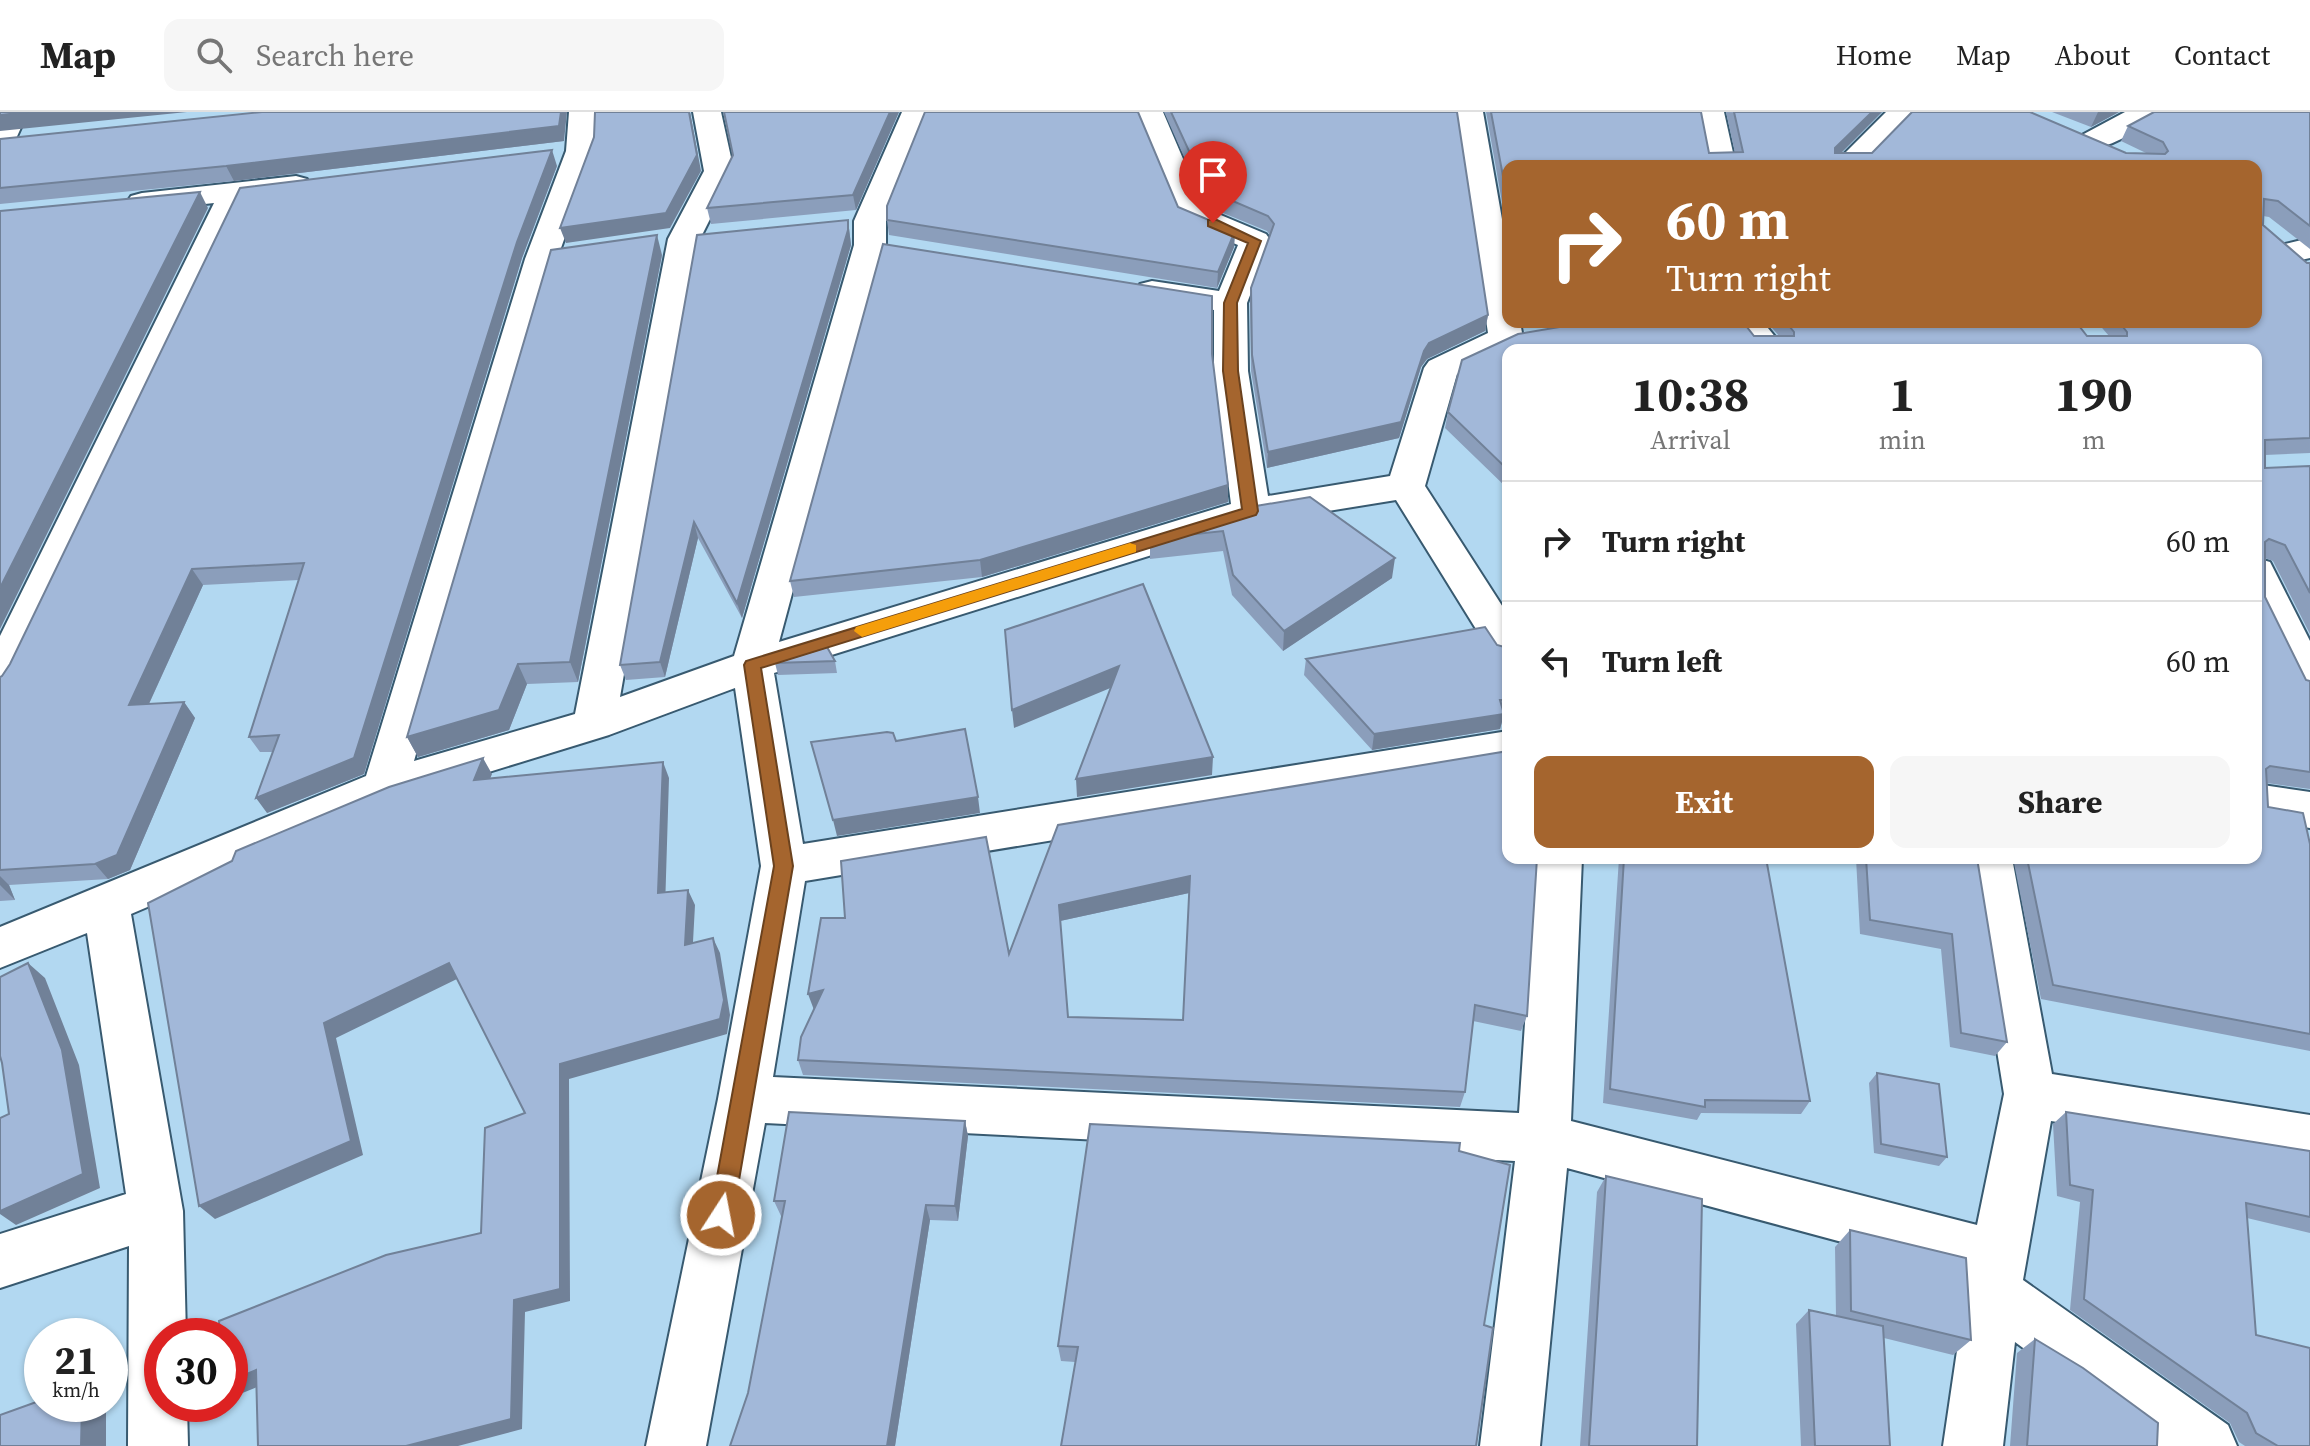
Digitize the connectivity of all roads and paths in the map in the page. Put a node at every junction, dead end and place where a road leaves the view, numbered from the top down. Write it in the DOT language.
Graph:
graph roads {
  1 [pos="14,112"];
  2 [pos="583,112"];
  3 [pos="707,112"];
  4 [pos="916,112"];
  5 [pos="1149,112"];
  6 [pos="1469,112"];
  7 [pos="1710,112"];
  8 [pos="1902,112"];
  9 [pos="2147,112"];
  10 [pos="2063,130"];
  11 [pos="31,140"];
  12 [pos="0,144"];
  13 [pos="1720,160"];
  14 [pos="1853,160"];
  15 [pos="329,181"];
  16 [pos="234,193"];
  17 [pos="109,205"];
  18 [pos="1502,257"];
  19 [pos="1121,286"];
  20 [pos="1231,303"];
  21 [pos="1518,328"];
  22 [pos="1750,328"];
  23 [pos="1764,344"];
  24 [pos="1406,486"];
  25 [pos="1251,511"];
  26 [pos="2262,584"];
  27 [pos="1502,638"];
  28 [pos="752,665"];
  29 [pos="0,678"];
  30 [pos="2310,683"];
  31 [pos="594,724"];
  32 [pos="1502,749"];
  33 [pos="385,787"];
  34 [pos="2262,803"];
  35 [pos="2310,810"];
  36 [pos="1559,864"];
  37 [pos="1990,864"];
  38 [pos="784,866"];
  39 [pos="106,905"];
  40 [pos="0,948"];
  41 [pos="2030,1094"];
  42 [pos="744,1099"];
  43 [pos="1544,1138"];
  44 [pos="2310,1139"];
  45 [pos="156,1211"];
  46 [pos="0,1261"];
  47 [pos="1996,1275"];
  48 [pos="158,1446"];
  49 [pos="676,1446"];
  50 [pos="1510,1446"];
  51 [pos="1973,1446"];
  52 [pos="2207,1446"];
  1 -- 12 [label="street"];
  2 -- 33 [label="street"];
  3 -- 31 [label="street"];
  4 -- 28 [label="street"];
  5 -- 20 [label="street"];
  6 -- 18 [label="street"];
  7 -- 13 [label="street"];
  8 -- 14 [label="street"];
  9 -- 10 [label="street"];
  11 -- 12 [label="street"];
  15 -- 16 [label="street"];
  16 -- 17 [label="street"];
  16 -- 29 [label="street"];
  19 -- 20 [label="street"];
  20 -- 25 [label="street"];
  21 -- 24 [label="street"];
  22 -- 23 [label="street"];
  24 -- 25 [label="street"];
  24 -- 27 [label="street"];
  25 -- 28 [label="street"];
  26 -- 30 [label="street"];
  28 -- 31 [label="street"];
  28 -- 38 [label="street"];
  31 -- 33 [label="street"];
  32 -- 38 [label="street"];
  33 -- 39 [label="street"];
  34 -- 35 [label="street"];
  36 -- 43 [label="street"];
  37 -- 41 [label="street"];
  38 -- 42 [label="street"];
  39 -- 40 [label="street"];
  39 -- 45 [label="street"];
  41 -- 44 [label="street"];
  41 -- 47 [label="street"];
  42 -- 43 [label="street"];
  42 -- 49 [label="street"];
  43 -- 47 [label="street"];
  43 -- 50 [label="street"];
  45 -- 46 [label="street"];
  45 -- 48 [label="street"];
  47 -- 51 [label="street"];
  47 -- 52 [label="street"];
}
